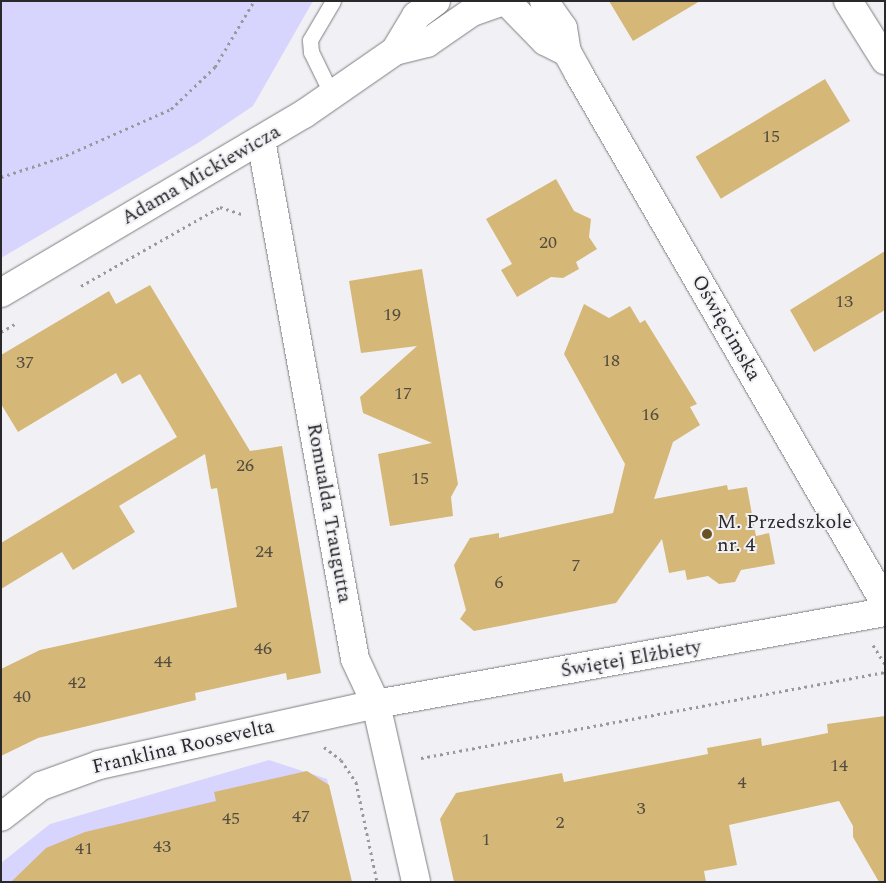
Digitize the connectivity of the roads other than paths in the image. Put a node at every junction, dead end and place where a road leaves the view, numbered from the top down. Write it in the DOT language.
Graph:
graph roads {
  1 [pos="333,1"];
  2 [pos="436,1"];
  3 [pos="544,1"];
  4 [pos="848,1"];
  5 [pos="505,2"];
  6 [pos="396,51"];
  7 [pos="567,52"];
  8 [pos="885,60"];
  9 [pos="332,94"];
  10 [pos="261,140"];
  11 [pos="1,293"];
  12 [pos="885,603"];
  13 [pos="885,612"];
  14 [pos="376,704"];
  15 [pos="1,817"];
  16 [pos="416,882"];
  1 -- 9 [label="lane"];
  2 -- 6 [label="street, Adama Mickiewicza"];
  3 -- 7 [label="street, Oświęcimska"];
  4 -- 8 [label="street"];
  5 -- 6 [label="street, Adama Mickiewicza"];
  5 -- 7 [label="street"];
  6 -- 9 [label="street, Adama Mickiewicza"];
  7 -- 12 [label="street, Oświęcimska"];
  9 -- 10 [label="street, Adama Mickiewicza"];
  10 -- 11 [label="street, Adama Mickiewicza"];
  10 -- 14 [label="street, Romualda Traugutta"];
  13 -- 14 [label="street, Świętej Elżbiety"];
  14 -- 15 [label="street, Franklina Roosevelta"];
  14 -- 16 [label="street, Romualda Traugutta"];
}
